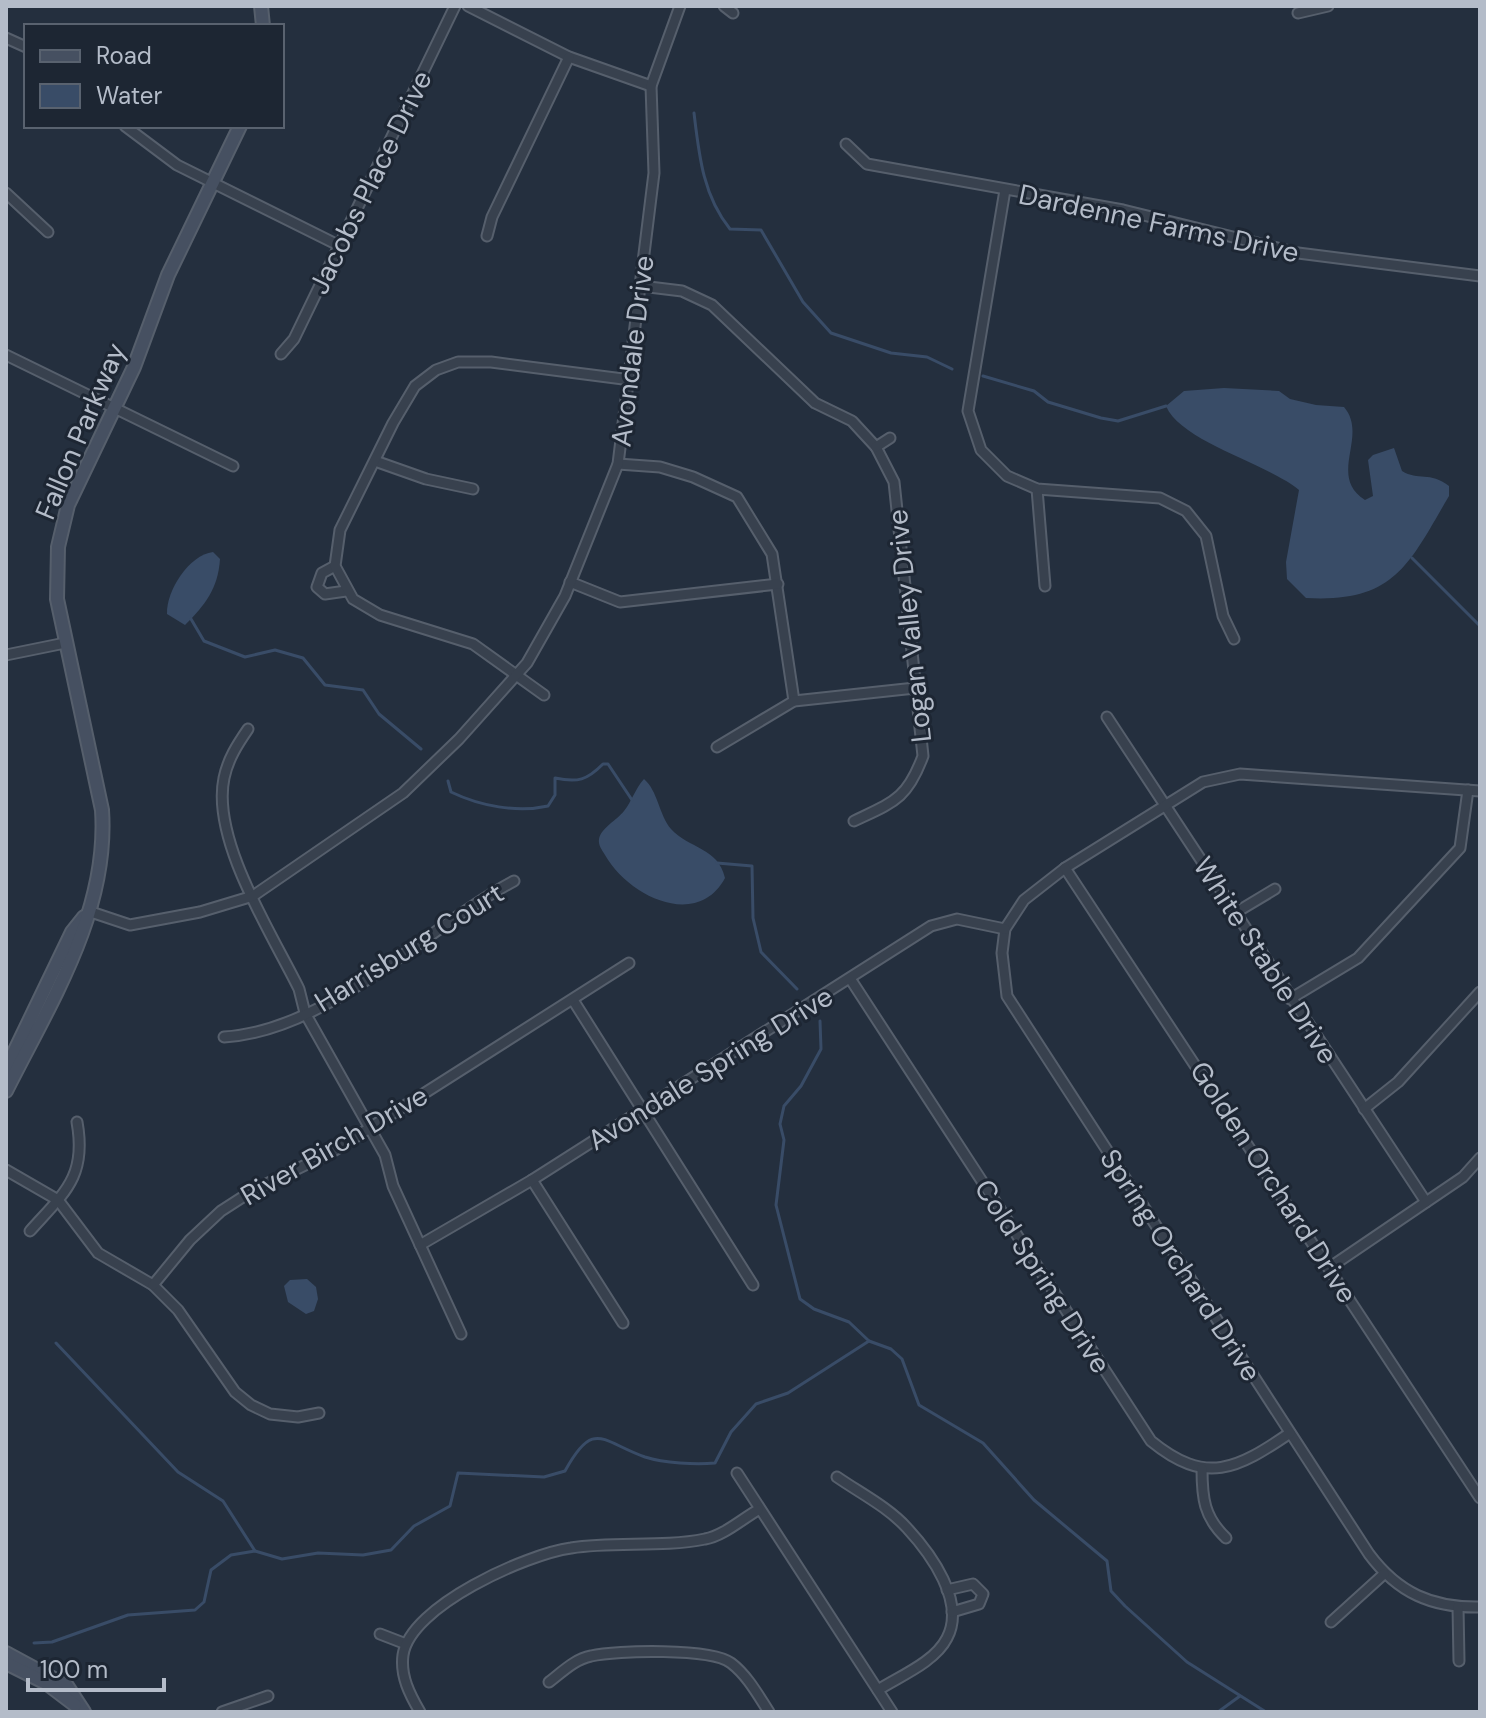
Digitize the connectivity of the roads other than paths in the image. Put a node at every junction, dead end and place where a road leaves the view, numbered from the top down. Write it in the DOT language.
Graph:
graph roads {
  1 [pos="455,6"];
  2 [pos="468,6"];
  3 [pos="680,6"];
  4 [pos="724,6"];
  5 [pos="1328,6"];
  6 [pos="733,13"];
  7 [pos="1298,13"];
  8 [pos="569,57"];
  9 [pos="651,86"];
  10 [pos="128,128"];
  11 [pos="239,128"];
  12 [pos="846,144"];
  13 [pos="212,184"];
  14 [pos="1005,190"];
  15 [pos="6,193"];
  16 [pos="48,232"];
  17 [pos="487,236"];
  18 [pos="340,246"];
  19 [pos="1480,276"];
  20 [pos="641,286"];
  21 [pos="281,354"];
  22 [pos="6,355"];
  23 [pos="631,380"];
  24 [pos="115,408"];
  25 [pos="890,438"];
  26 [pos="876,447"];
  27 [pos="375,461"];
  28 [pos="618,464"];
  29 [pos="233,466"];
  30 [pos="473,489"];
  31 [pos="1037,489"];
  32 [pos="335,566"];
  33 [pos="570,582"];
  34 [pos="778,584"];
  35 [pos="1045,586"];
  36 [pos="346,591"];
  37 [pos="1234,639"];
  38 [pos="65,643"];
  39 [pos="6,655"];
  40 [pos="517,678"];
  41 [pos="915,688"];
  42 [pos="544,695"];
  43 [pos="794,701"];
  44 [pos="1107,717"];
  45 [pos="248,729"];
  46 [pos="717,747"];
  47 [pos="1468,790"];
  48 [pos="1480,791"];
  49 [pos="1165,806"];
  50 [pos="854,821"];
  51 [pos="1065,868"];
  52 [pos="514,881"];
  53 [pos="1275,889"];
  54 [pos="253,896"];
  55 [pos="88,911"];
  56 [pos="1235,913"];
  57 [pos="1005,929"];
  58 [pos="629,963"];
  59 [pos="851,980"];
  60 [pos="1480,992"];
  61 [pos="1290,999"];
  62 [pos="573,1000"];
  63 [pos="305,1013"];
  64 [pos="224,1037"];
  65 [pos="6,1069"];
  66 [pos="6,1091"];
  67 [pos="641,1109"];
  68 [pos="1364,1109"];
  69 [pos="77,1122"];
  70 [pos="371,1128"];
  71 [pos="1480,1158"];
  72 [pos="6,1170"];
  73 [pos="532,1180"];
  74 [pos="58,1200"];
  75 [pos="1426,1202"];
  76 [pos="30,1231"];
  77 [pos="420,1245"];
  78 [pos="1329,1268"];
  79 [pos="153,1285"];
  80 [pos="753,1285"];
  81 [pos="623,1323"];
  82 [pos="461,1334"];
  83 [pos="319,1413"];
  84 [pos="1290,1433"];
  85 [pos="1202,1469"];
  86 [pos="737,1473"];
  87 [pos="837,1477"];
  88 [pos="1480,1498"];
  89 [pos="758,1510"];
  90 [pos="1226,1538"];
  91 [pos="1384,1574"];
  92 [pos="947,1590"];
  93 [pos="1458,1607"];
  94 [pos="1480,1607"];
  95 [pos="952,1612"];
  96 [pos="1331,1622"];
  97 [pos="380,1634"];
  98 [pos="406,1644"];
  99 [pos="6,1653"];
  100 [pos="1459,1661"];
  101 [pos="6,1663"];
  102 [pos="549,1682"];
  103 [pos="878,1690"];
  104 [pos="268,1696"];
  105 [pos="83,1712"];
  106 [pos="222,1712"];
  107 [pos="420,1712"];
  108 [pos="769,1712"];
  109 [pos="892,1712"];
  1 -- 18 [label="street, Jacobs Place Drive"];
  2 -- 8 [label="street"];
  3 -- 9 [label="street, Avondale Drive"];
  4 -- 6 [label="street"];
  5 -- 7 [label="street"];
  8 -- 9 [label="street"];
  8 -- 17 [label="street"];
  9 -- 20 [label="street, Avondale Drive"];
  10 -- 13 [label="street"];
  11 -- 13 [label="street, Fallon Parkway"];
  12 -- 14 [label="street, Dardenne Farms Drive"];
  13 -- 18 [label="street"];
  13 -- 24 [label="street, Fallon Parkway"];
  14 -- 19 [label="street, Dardenne Farms Drive"];
  14 -- 31 [label="street"];
  15 -- 16 [label="street"];
  18 -- 21 [label="street, Jacobs Place Drive"];
  20 -- 23 [label="street, Avondale Drive"];
  20 -- 26 [label="street, Logan Valley Drive"];
  22 -- 24 [label="street"];
  23 -- 27 [label="street"];
  23 -- 28 [label="street, Avondale Drive"];
  24 -- 29 [label="street"];
  24 -- 38 [label="street, Fallon Parkway"];
  25 -- 26 [label="street"];
  26 -- 41 [label="street, Logan Valley Drive"];
  27 -- 30 [label="street"];
  27 -- 32 [label="street"];
  28 -- 33 [label="street, Avondale Drive"];
  28 -- 34 [label="street"];
  31 -- 35 [label="street"];
  31 -- 37 [label="street"];
  32 -- 36 [label="street"];
  32 -- 36 [label="street"];
  33 -- 34 [label="street"];
  33 -- 40 [label="street, Avondale Drive"];
  34 -- 43 [label="street"];
  36 -- 40 [label="street"];
  38 -- 39 [label="street"];
  38 -- 55 [label="street, Fallon Parkway"];
  40 -- 42 [label="street"];
  40 -- 54 [label="street, Avondale Drive"];
  41 -- 43 [label="street"];
  41 -- 50 [label="street, Logan Valley Drive"];
  43 -- 46 [label="street"];
  44 -- 49 [label="street, White Stable Drive"];
  45 -- 54 [label="street"];
  47 -- 48 [label="street"];
  47 -- 49 [label="street"];
  47 -- 61 [label="street"];
  49 -- 51 [label="street"];
  49 -- 56 [label="street, White Stable Drive"];
  51 -- 57 [label="street"];
  51 -- 78 [label="street, Golden Orchard Drive"];
  52 -- 63 [label="street, Harrisburg Court"];
  53 -- 56 [label="street"];
  54 -- 55 [label="street, Avondale Drive"];
  54 -- 63 [label="street"];
  55 -- 65 [label="street, Fallon Parkway"];
  55 -- 66 [label="street, Fallon Parkway"];
  56 -- 61 [label="street, White Stable Drive"];
  57 -- 59 [label="street, Avondale Spring Drive"];
  57 -- 84 [label="street, Spring Orchard Drive"];
  58 -- 62 [label="street, River Birch Drive"];
  59 -- 67 [label="street, Avondale Spring Drive"];
  59 -- 85 [label="street, Cold Spring Drive"];
  60 -- 68 [label="street"];
  61 -- 68 [label="street, White Stable Drive"];
  62 -- 67 [label="street"];
  62 -- 70 [label="street, River Birch Drive"];
  63 -- 64 [label="street, Harrisburg Court"];
  63 -- 70 [label="street"];
  67 -- 73 [label="street, Avondale Spring Drive"];
  67 -- 80 [label="street"];
  68 -- 75 [label="street, White Stable Drive"];
  69 -- 74 [label="street"];
  70 -- 77 [label="street"];
  70 -- 79 [label="street, River Birch Drive"];
  71 -- 75 [label="street"];
  72 -- 74 [label="street"];
  73 -- 77 [label="street, Avondale Spring Drive"];
  73 -- 81 [label="street"];
  74 -- 76 [label="street"];
  74 -- 79 [label="street"];
  75 -- 78 [label="street"];
  77 -- 82 [label="street"];
  78 -- 88 [label="street, Golden Orchard Drive"];
  79 -- 83 [label="street"];
  84 -- 85 [label="street"];
  84 -- 91 [label="street, Spring Orchard Drive"];
  85 -- 90 [label="street"];
  86 -- 89 [label="street"];
  87 -- 92 [label="street"];
  89 -- 98 [label="street"];
  89 -- 103 [label="street"];
  91 -- 93 [label="street, Spring Orchard Drive"];
  91 -- 96 [label="street"];
  92 -- 95 [label="street"];
  92 -- 95 [label="street"];
  93 -- 94 [label="street, Spring Orchard Drive"];
  93 -- 100 [label="street"];
  95 -- 103 [label="street"];
  97 -- 98 [label="street"];
  98 -- 107 [label="street"];
  99 -- 105 [label="street"];
  101 -- 105 [label="street"];
  102 -- 108 [label="street"];
  103 -- 109 [label="street"];
  104 -- 106 [label="street"];
}
